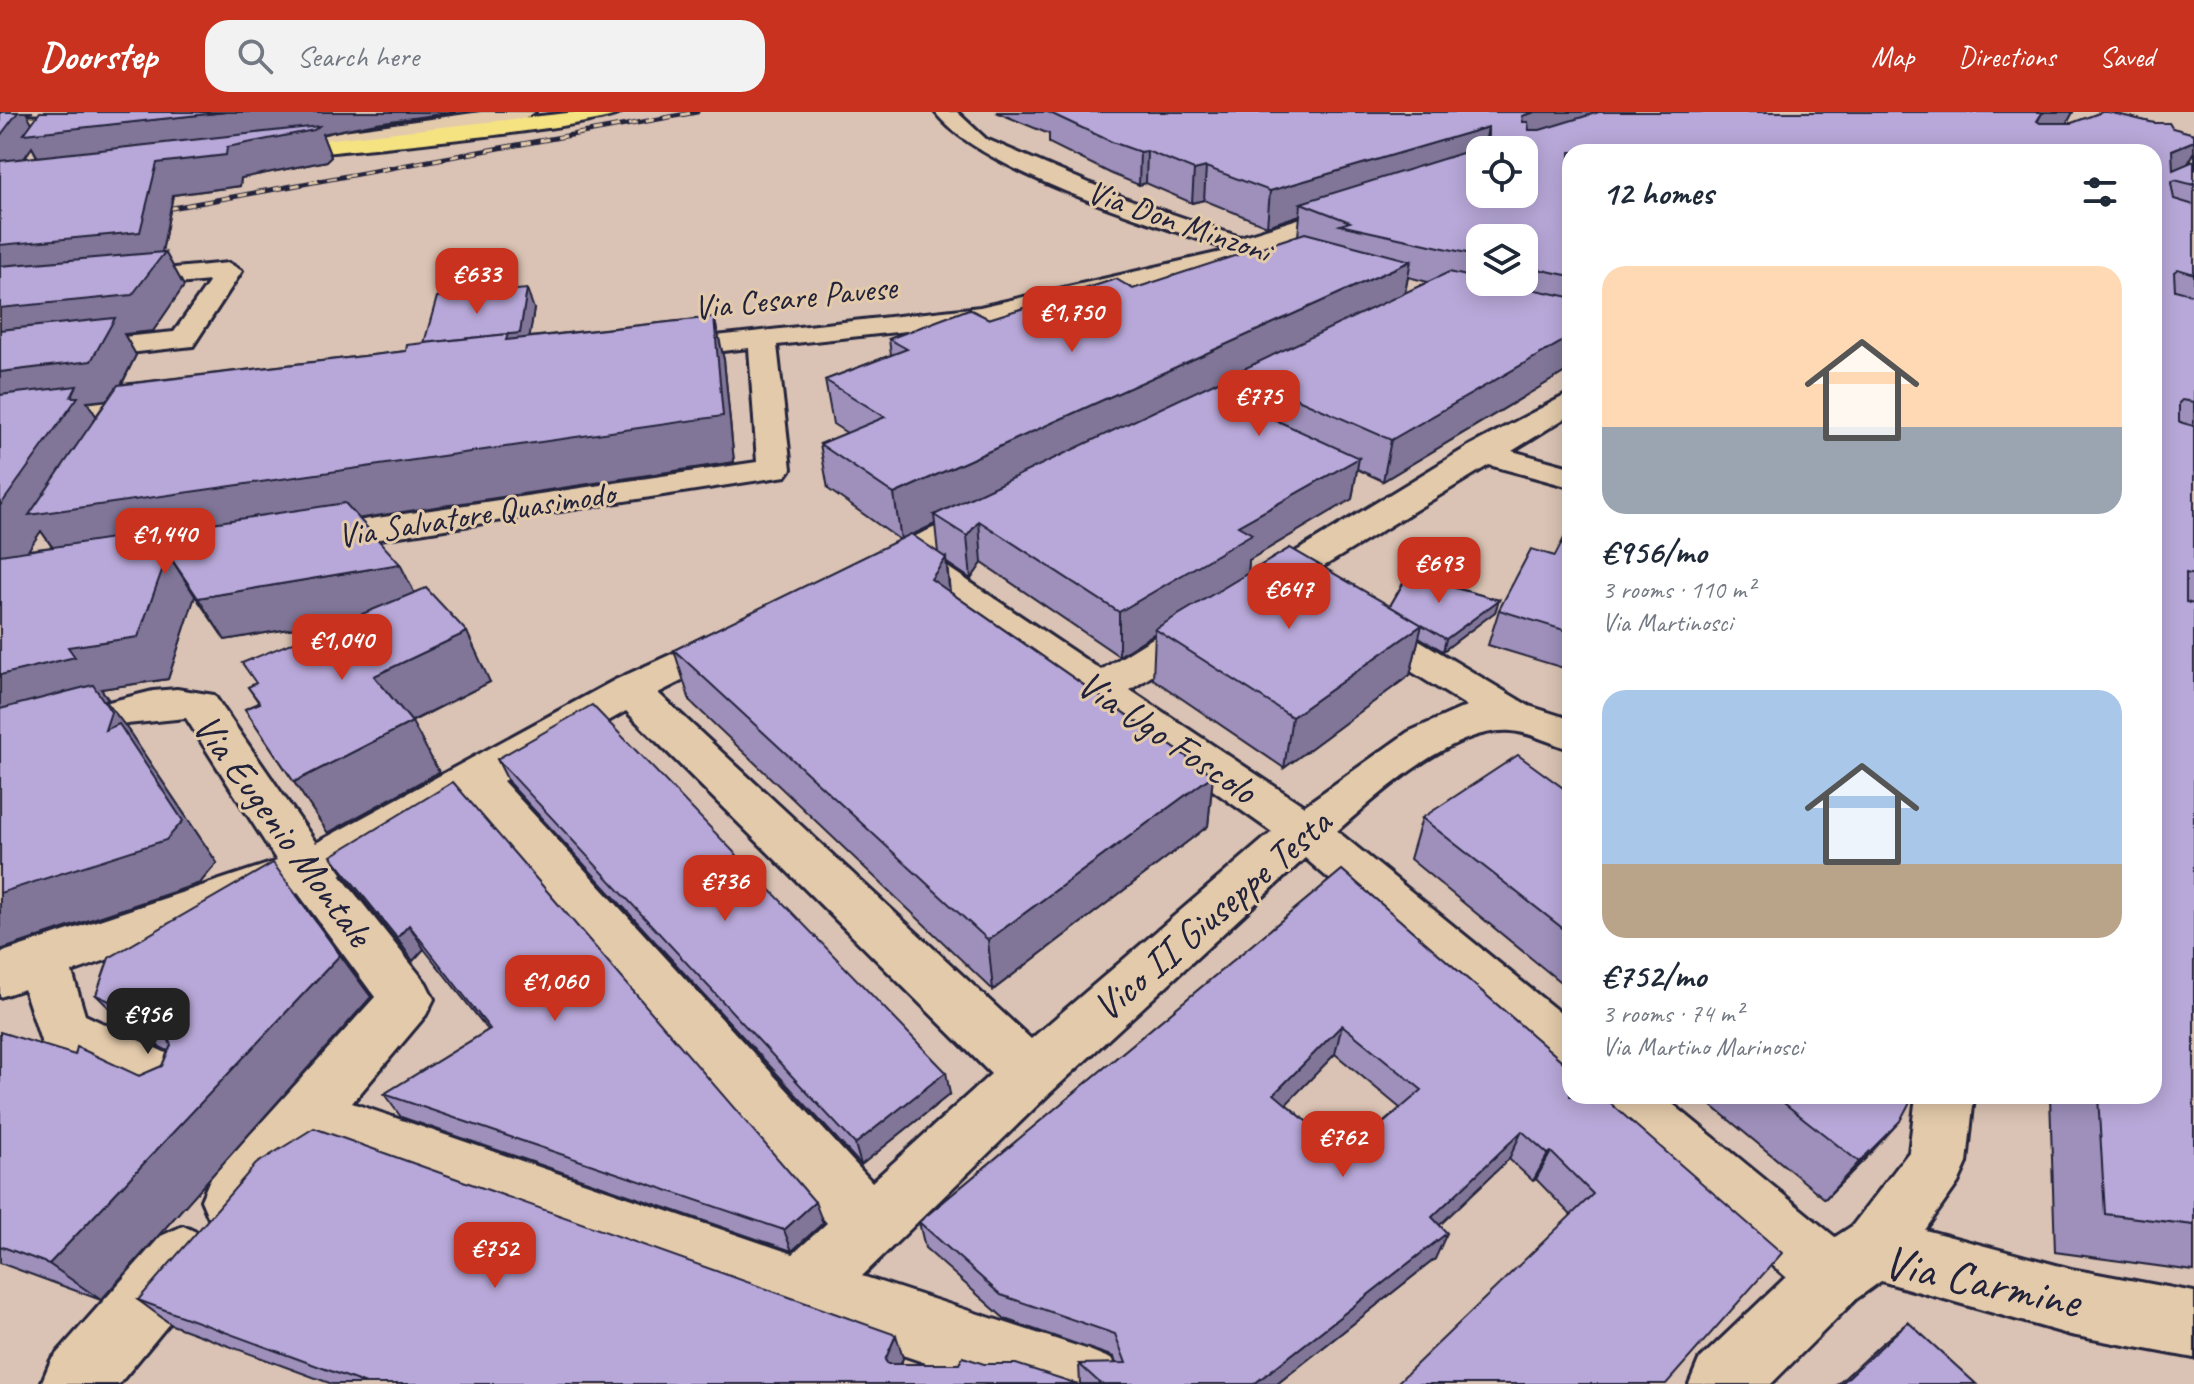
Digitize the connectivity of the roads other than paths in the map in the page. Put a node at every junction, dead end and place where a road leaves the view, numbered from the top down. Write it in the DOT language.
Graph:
graph roads {
  1 [pos="152,112"];
  2 [pos="525,112"];
  3 [pos="611,112"];
  4 [pos="945,112"];
  5 [pos="398,121"];
  6 [pos="0,122"];
  7 [pos="62,123"];
  8 [pos="2056,144"];
  9 [pos="2131,144"];
  10 [pos="46,147"];
  11 [pos="289,150"];
  12 [pos="2162,152"];
  13 [pos="242,155"];
  14 [pos="2194,161"];
  15 [pos="1375,202"];
  16 [pos="1249,248"];
  17 [pos="1288,259"];
  18 [pos="0,292"];
  19 [pos="762,338"];
  20 [pos="637,352"];
  21 [pos="0,358"];
  22 [pos="168,364"];
  23 [pos="186,401"];
  24 [pos="139,406"];
  25 [pos="1562,407"];
  26 [pos="0,424"];
  27 [pos="118,442"];
  28 [pos="1481,453"];
  29 [pos="1562,475"];
  30 [pos="1018,500"];
  31 [pos="276,545"];
  32 [pos="904,554"];
  33 [pos="836,588"];
  34 [pos="1356,620"];
  35 [pos="767,622"];
  36 [pos="630,690"];
  37 [pos="1098,691"];
  38 [pos="1514,716"];
  39 [pos="1562,731"];
  40 [pos="0,744"];
  41 [pos="474,778"];
  42 [pos="1305,831"];
  43 [pos="308,870"];
  44 [pos="21,967"];
  45 [pos="1562,1047"];
  46 [pos="1030,1075"];
  47 [pos="180,1087"];
  48 [pos="1631,1104"];
  49 [pos="1944,1104"];
  50 [pos="306,1114"];
  51 [pos="869,1225"];
  52 [pos="1853,1262"];
  53 [pos="802,1289"];
  54 [pos="2194,1325"];
  55 [pos="75,1384"];
  56 [pos="1089,1384"];
  57 [pos="1723,1384"];
  1 -- 7 [label="street"];
  2 -- 5 [label="street"];
  3 -- 11 [label="main road"];
  4 -- 16 [label="street, Via Don Minzoni"];
  5 -- 11 [label="street"];
  6 -- 7 [label="street"];
  7 -- 10 [label="street"];
  8 -- 9 [label="street"];
  11 -- 13 [label="main road"];
  12 -- 14 [label="street"];
  15 -- 16 [label="street, Via Cesare Pavese"];
  16 -- 17 [label="street, Via Don Minzoni"];
  16 -- 19 [label="street, Via Cesare Pavese"];
  18 -- 21 [label="street"];
  19 -- 20 [label="street, Via Cesare Pavese"];
  19 -- 31 [label="street, Via Salvatore Quasimodo"];
  22 -- 24 [label="street"];
  23 -- 24 [label="street"];
  24 -- 26 [label="street"];
  24 -- 27 [label="street"];
  25 -- 28 [label="street"];
  28 -- 29 [label="street"];
  28 -- 37 [label="street"];
  30 -- 32 [label="street"];
  32 -- 33 [label="street"];
  32 -- 37 [label="street, Via Ugo Foscolo"];
  34 -- 38 [label="street"];
  35 -- 36 [label="street"];
  36 -- 41 [label="street"];
  36 -- 46 [label="street"];
  37 -- 42 [label="street, Via Ugo Foscolo"];
  38 -- 39 [label="street"];
  38 -- 42 [label="street, Vico II Giuseppe Testa"];
  40 -- 43 [label="street, Via Eugenio Montale"];
  41 -- 43 [label="street"];
  41 -- 51 [label="street"];
  42 -- 45 [label="street, Via Ugo Foscolo"];
  42 -- 46 [label="street, Vico II Giuseppe Testa"];
  43 -- 44 [label="street"];
  43 -- 50 [label="street, Via Eugenio Montale"];
  44 -- 47 [label="street"];
  46 -- 51 [label="street, Vico II Giuseppe Testa"];
  48 -- 52 [label="street"];
  49 -- 52 [label="street"];
  50 -- 53 [label="street"];
  50 -- 55 [label="street"];
  51 -- 53 [label="street, Vico II Giuseppe Testa"];
  52 -- 54 [label="street, Via Carmine"];
  52 -- 57 [label="street, Via Carmine"];
  53 -- 56 [label="street"];
}
